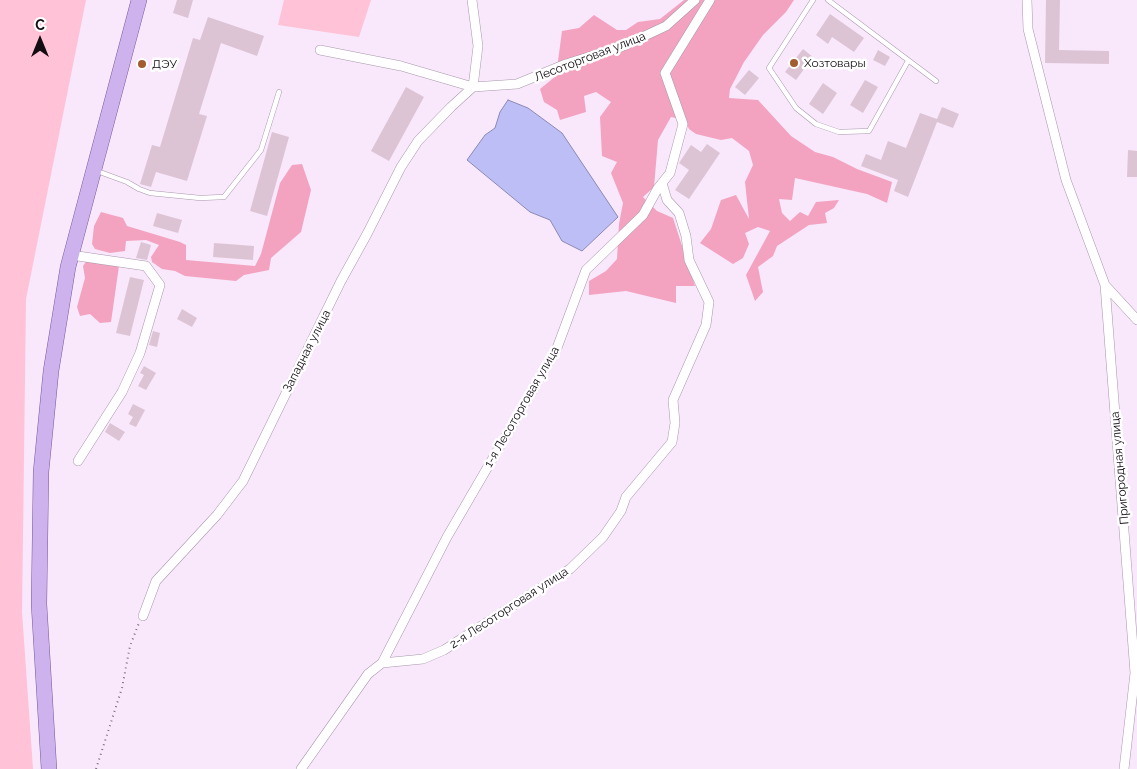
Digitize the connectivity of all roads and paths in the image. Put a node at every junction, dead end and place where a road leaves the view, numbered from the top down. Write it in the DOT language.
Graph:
graph roads {
  1 [pos="472,0"];
  2 [pos="695,0"];
  3 [pos="710,0"];
  4 [pos="813,0"];
  5 [pos="828,0"];
  6 [pos="1027,0"];
  7 [pos="140,4"];
  8 [pos="320,50"];
  9 [pos="908,61"];
  10 [pos="936,81"];
  11 [pos="473,87"];
  12 [pos="278,92"];
  13 [pos="93,170"];
  14 [pos="662,183"];
  15 [pos="71,255"];
  16 [pos="1104,286"];
  17 [pos="1137,320"];
  18 [pos="78,462"];
  19 [pos="143,616"];
  20 [pos="382,663"];
  21 [pos="1135,689"];
  22 [pos="49,769"];
  23 [pos="96,769"];
  24 [pos="301,769"];
  25 [pos="1124,769"];
  1 -- 11 [label="street"];
  2 -- 11 [label="street, Лесоторговая улица"];
  3 -- 14 [label="street, 1-я Лесоторговая улица"];
  4 -- 9 [label="lane"];
  5 -- 9 [label="lane"];
  6 -- 16 [label="street"];
  7 -- 13 [label="main road"];
  8 -- 11 [label="street"];
  9 -- 10 [label="lane"];
  11 -- 19 [label="street, Западная улица"];
  12 -- 13 [label="lane"];
  13 -- 15 [label="main road"];
  14 -- 20 [label="street, 1-я Лесоторговая улица"];
  14 -- 20 [label="street, 2-я Лесоторговая улица"];
  15 -- 18 [label="street"];
  15 -- 22 [label="main road"];
  16 -- 17 [label="street"];
  16 -- 21 [label="street, Пригородная улица"];
  19 -- 23 [label="path"];
  20 -- 24 [label="street"];
  21 -- 25 [label="street, Пригородная улица"];
}
